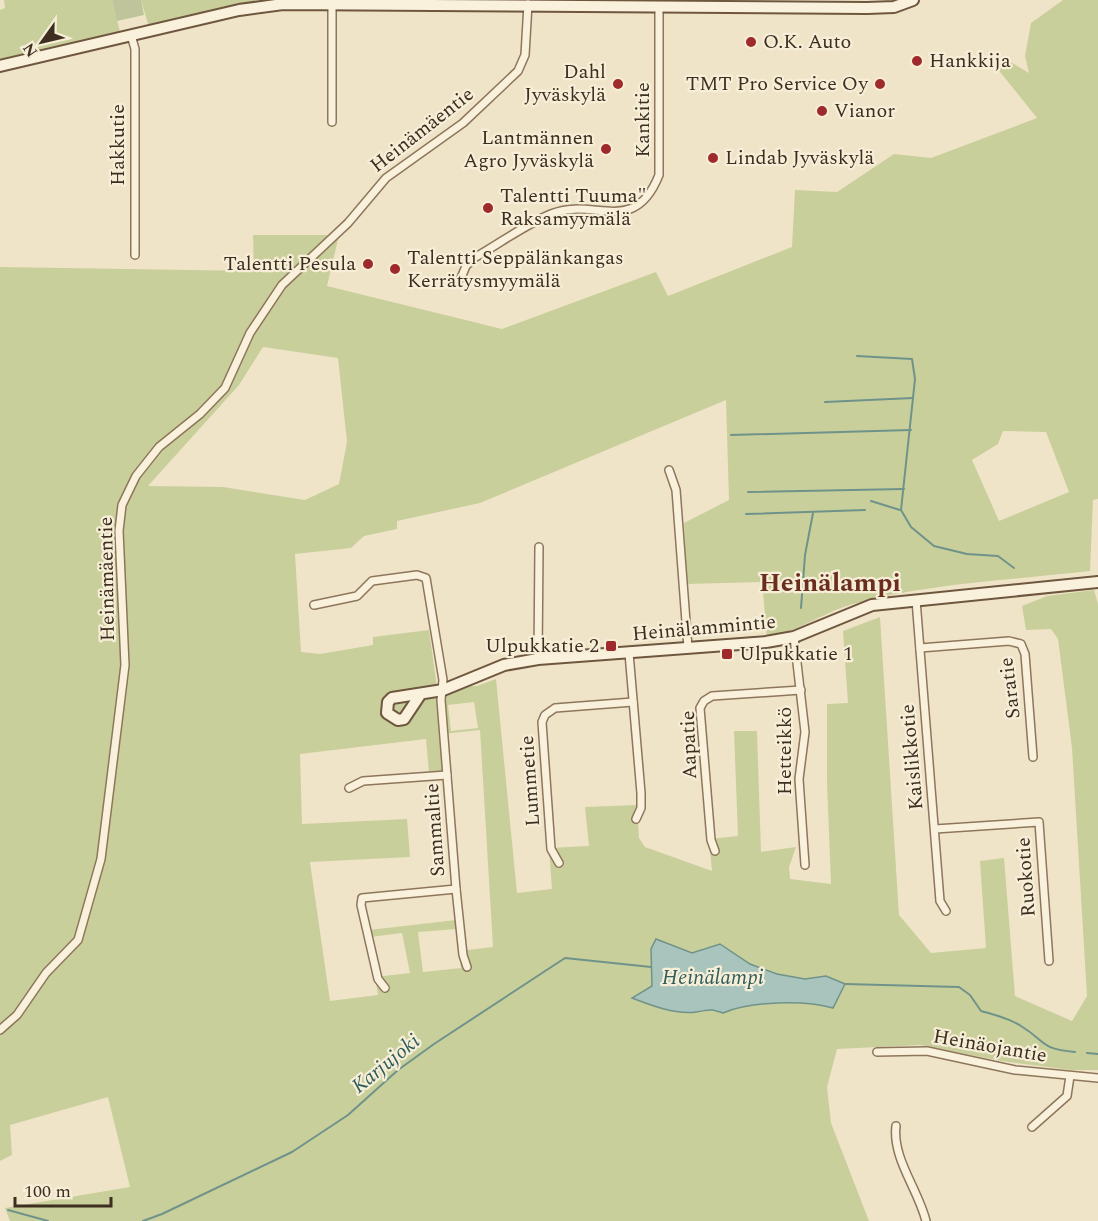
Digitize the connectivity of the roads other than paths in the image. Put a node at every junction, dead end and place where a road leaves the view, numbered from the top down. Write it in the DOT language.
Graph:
graph roads {
  1 [pos="913,0"];
  2 [pos="332,2"];
  3 [pos="528,4"];
  4 [pos="659,6"];
  5 [pos="131,35"];
  6 [pos="0,66"];
  7 [pos="332,122"];
  8 [pos="135,255"];
  9 [pos="461,278"];
  10 [pos="669,470"];
  11 [pos="539,547"];
  12 [pos="1098,582"];
  13 [pos="916,600"];
  14 [pos="314,605"];
  15 [pos="794,637"];
  16 [pos="688,648"];
  17 [pos="920,648"];
  18 [pos="629,653"];
  19 [pos="538,659"];
  20 [pos="443,690"];
  21 [pos="801,690"];
  22 [pos="420,695"];
  23 [pos="633,702"];
  24 [pos="1034,757"];
  25 [pos="447,775"];
  26 [pos="350,788"];
  27 [pos="636,819"];
  28 [pos="935,829"];
  29 [pos="715,851"];
  30 [pos="559,863"];
  31 [pos="805,865"];
  32 [pos="456,889"];
  33 [pos="946,911"];
  34 [pos="1049,961"];
  35 [pos="467,967"];
  36 [pos="385,988"];
  37 [pos="0,1030"];
  38 [pos="876,1052"];
  39 [pos="1070,1076"];
  40 [pos="1098,1078"];
  41 [pos="896,1126"];
  42 [pos="1032,1127"];
  43 [pos="926,1221"];
  1 -- 4 [label="street"];
  2 -- 3 [label="street"];
  2 -- 5 [label="street"];
  2 -- 7 [label="street"];
  3 -- 4 [label="street"];
  3 -- 37 [label="street, Heinämäentie"];
  4 -- 9 [label="street, Kankitie"];
  5 -- 6 [label="street"];
  5 -- 8 [label="street, Hakkutie"];
  10 -- 16 [label="street"];
  11 -- 19 [label="street"];
  12 -- 13 [label="street, Heinälammintie"];
  13 -- 15 [label="street, Heinälammintie"];
  13 -- 17 [label="street, Kaislikkotie"];
  14 -- 20 [label="street, Sammaltie"];
  15 -- 16 [label="street, Heinälammintie"];
  15 -- 21 [label="street, Hetteikkö"];
  16 -- 18 [label="street, Heinälammintie"];
  17 -- 24 [label="street, Saratie"];
  17 -- 28 [label="street, Kaislikkotie"];
  18 -- 19 [label="street, Heinälammintie"];
  18 -- 23 [label="street"];
  19 -- 20 [label="street, Heinälammintie"];
  20 -- 22 [label="street, Heinälammintie"];
  20 -- 25 [label="street, Sammaltie"];
  21 -- 29 [label="street, Aapatie"];
  21 -- 31 [label="street, Hetteikkö"];
  23 -- 27 [label="street"];
  23 -- 30 [label="street, Lummetie"];
  25 -- 26 [label="street"];
  25 -- 32 [label="street, Sammaltie"];
  28 -- 33 [label="street, Kaislikkotie"];
  28 -- 34 [label="street, Ruokotie"];
  32 -- 35 [label="street, Sammaltie"];
  32 -- 36 [label="street"];
  38 -- 39 [label="street, Heinäojantie"];
  39 -- 40 [label="street, Heinäojantie"];
  39 -- 42 [label="street"];
  41 -- 43 [label="street"];
}
